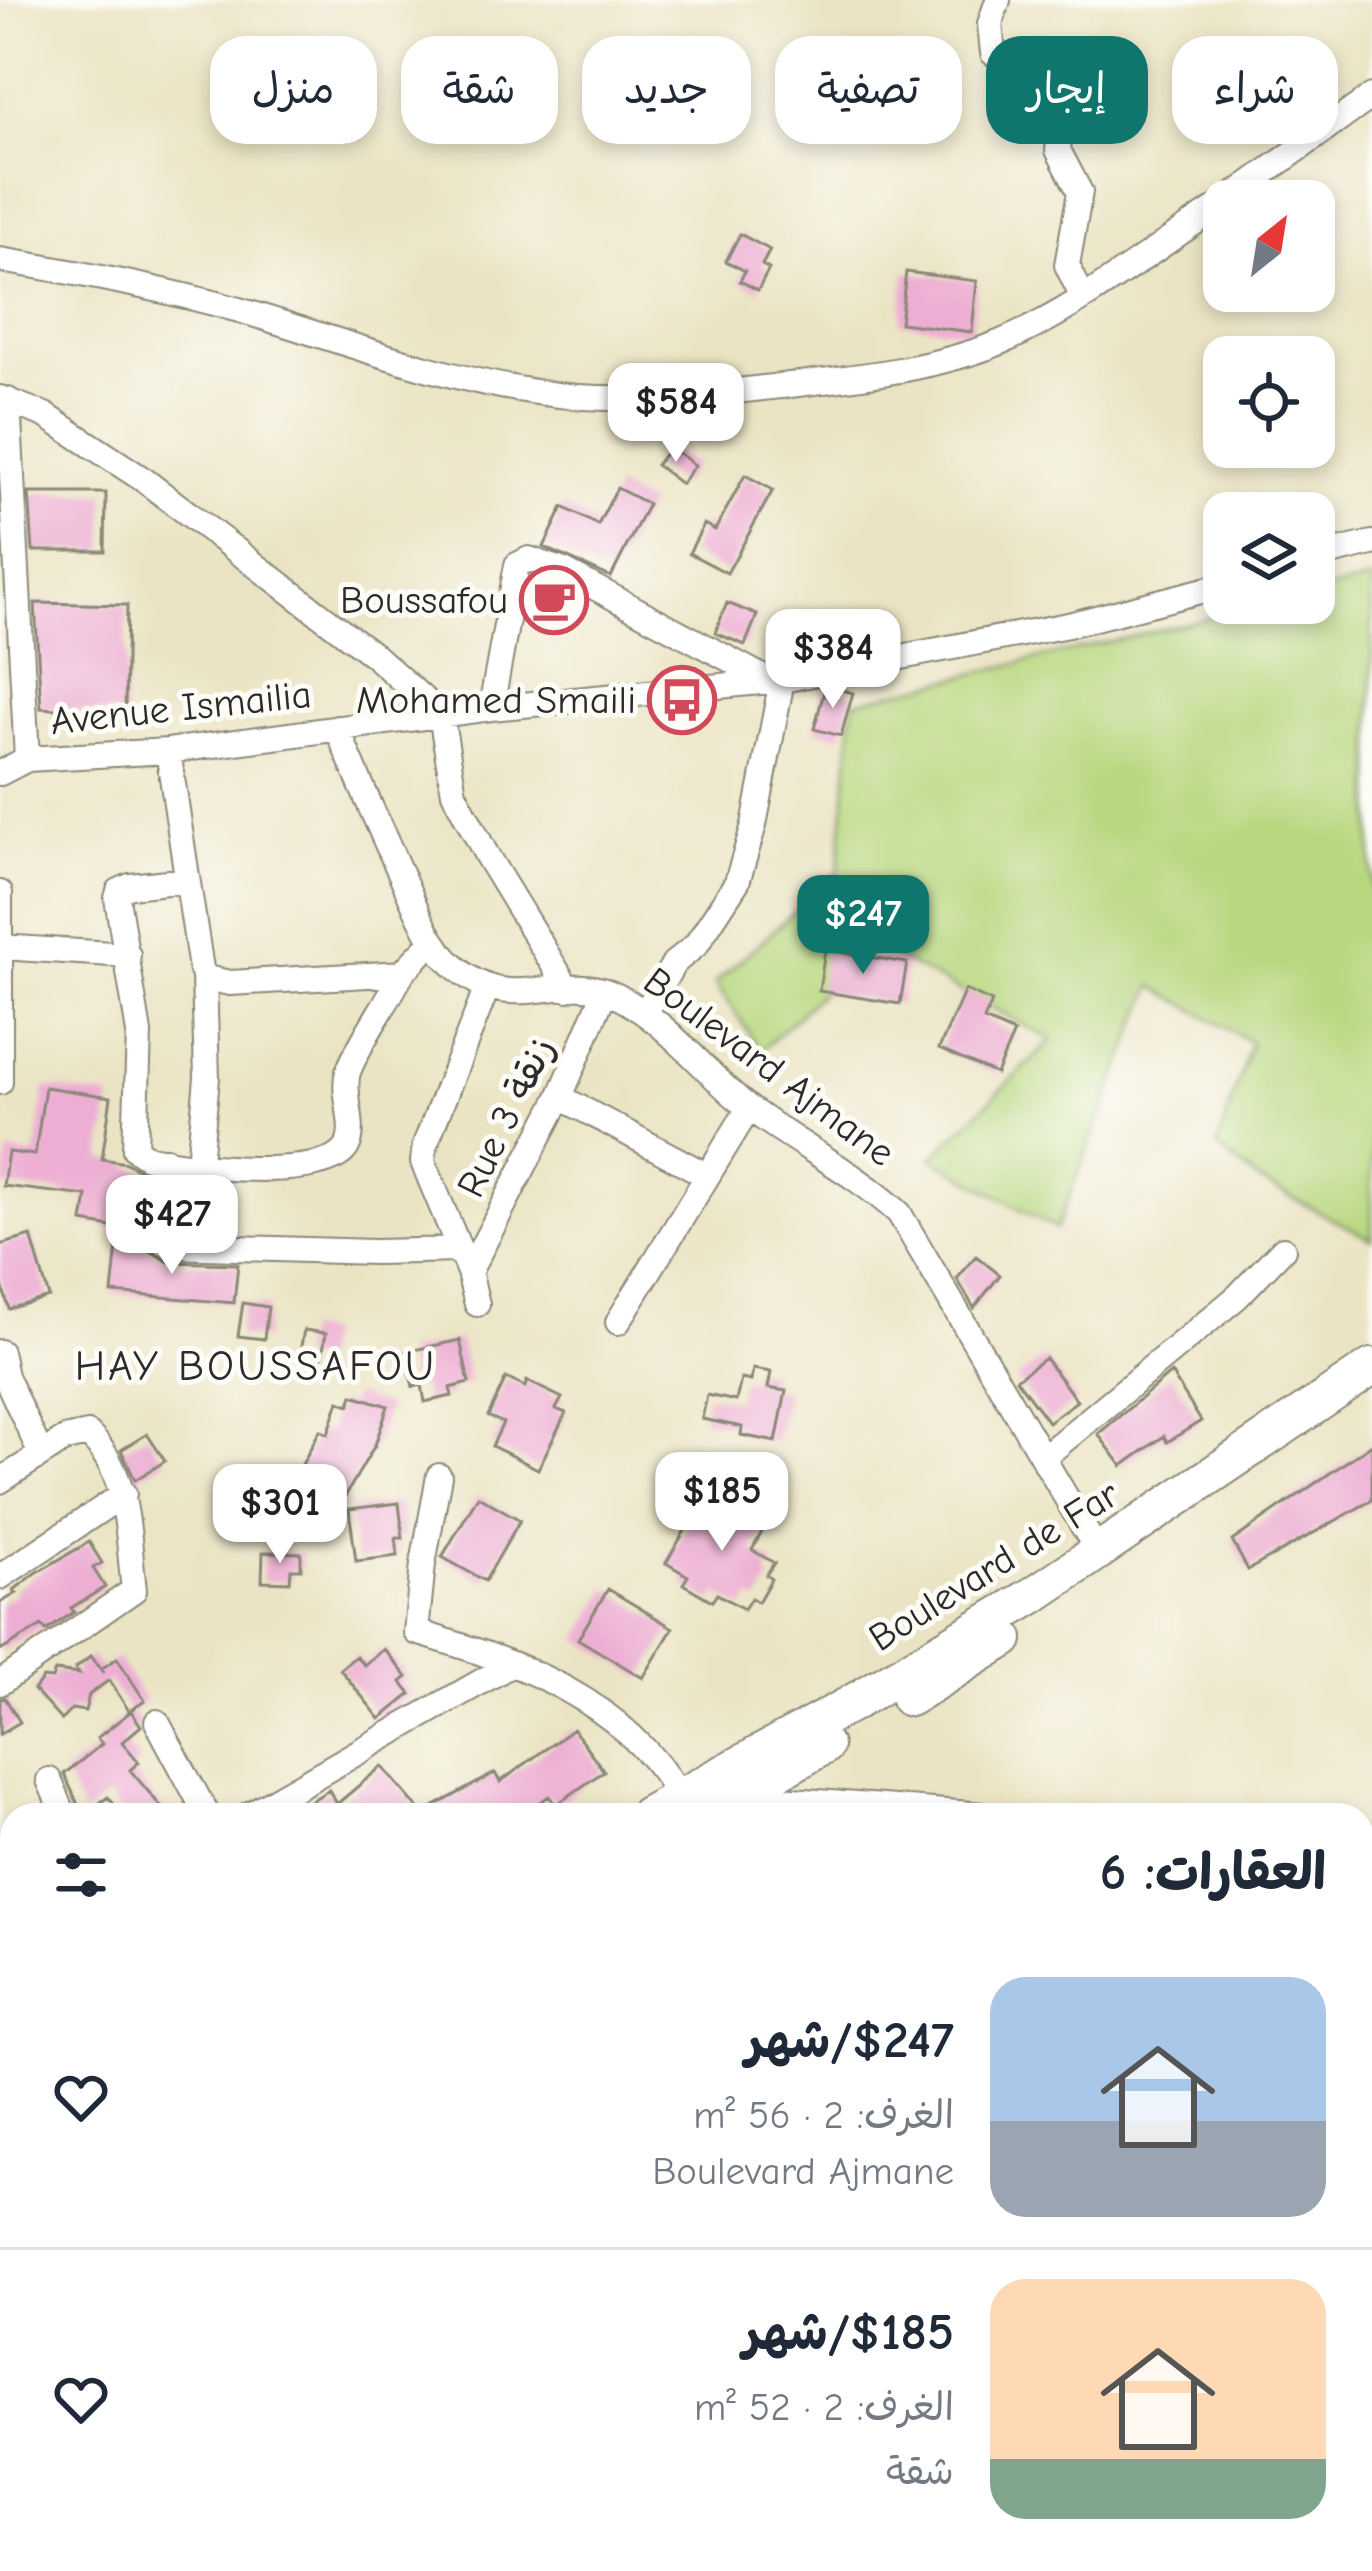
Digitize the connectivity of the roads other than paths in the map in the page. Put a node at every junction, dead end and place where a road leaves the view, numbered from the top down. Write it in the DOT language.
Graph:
graph roads {
  1 [pos="998,0"];
  2 [pos="1372,96"];
  3 [pos="1256,180"];
  4 [pos="1203,216"];
  5 [pos="0,260"];
  6 [pos="1082,296"];
  7 [pos="4,399"];
  8 [pos="1372,542"];
  9 [pos="1335,552"];
  10 [pos="1203,590"];
  11 [pos="777,681"];
  12 [pos="491,708"];
  13 [pos="442,716"];
  14 [pos="337,728"];
  15 [pos="168,751"];
  16 [pos="27,759"];
  17 [pos="0,773"];
  18 [pos="186,880"];
  19 [pos="0,893"];
  20 [pos="432,942"];
  21 [pos="1,947"];
  22 [pos="128,955"];
  23 [pos="402,973"];
  24 [pos="204,976"];
  25 [pos="487,988"];
  26 [pos="568,988"];
  27 [pos="605,991"];
  28 [pos="645,1012"];
  29 [pos="1,1082"];
  30 [pos="560,1097"];
  31 [pos="749,1108"];
  32 [pos="166,1160"];
  33 [pos="199,1163"];
  34 [pos="706,1175"];
  35 [pos="1283,1249"];
  36 [pos="464,1261"];
  37 [pos="477,1304"];
  38 [pos="618,1322"];
  39 [pos="1372,1366"];
  40 [pos="2,1368"];
  41 [pos="1372,1393"];
  42 [pos="41,1454"];
  43 [pos="1045,1456"];
  44 [pos="439,1476"];
  45 [pos="0,1481"];
  46 [pos="124,1494"];
  47 [pos="1097,1550"];
  48 [pos="0,1577"];
  49 [pos="512,1664"];
  50 [pos="0,1683"];
  51 [pos="157,1722"];
  52 [pos="49,1780"];
  53 [pos="738,1796"];
  54 [pos="59,1803"];
  55 [pos="201,1803"];
  56 [pos="269,1803"];
  57 [pos="689,1803"];
  58 [pos="696,1803"];
  59 [pos="705,1803"];
  60 [pos="815,1803"];
  1 -- 6 [label="street"];
  2 -- 3 [label="street"];
  4 -- 6 [label="street"];
  5 -- 6 [label="street"];
  7 -- 13 [label="street"];
  7 -- 16 [label="street"];
  8 -- 9 [label="street"];
  10 -- 11 [label="street, Avenue Ismailia"];
  11 -- 12 [label="street, Avenue Ismailia"];
  11 -- 12 [label="street"];
  11 -- 28 [label="street"];
  12 -- 13 [label="street, Avenue Ismailia"];
  13 -- 14 [label="street, Avenue Ismailia"];
  13 -- 26 [label="street"];
  14 -- 15 [label="street, Avenue Ismailia"];
  14 -- 20 [label="street"];
  15 -- 16 [label="street, Avenue Ismailia"];
  15 -- 18 [label="street"];
  16 -- 17 [label="street, Avenue Ismailia"];
  18 -- 22 [label="street"];
  18 -- 24 [label="street"];
  19 -- 21 [label="street"];
  20 -- 23 [label="street"];
  20 -- 25 [label="street"];
  21 -- 22 [label="street"];
  21 -- 29 [label="street"];
  22 -- 32 [label="street"];
  23 -- 24 [label="street"];
  23 -- 33 [label="street"];
  24 -- 33 [label="street"];
  25 -- 26 [label="street, Boulevard Ajmane"];
  25 -- 36 [label="street"];
  26 -- 27 [label="street, Boulevard Ajmane"];
  27 -- 28 [label="street, Boulevard Ajmane"];
  27 -- 30 [label="street, Rue 3 زنقة"];
  28 -- 31 [label="street, Boulevard Ajmane"];
  30 -- 34 [label="street"];
  30 -- 36 [label="street, Rue 3 زنقة"];
  31 -- 34 [label="street"];
  31 -- 43 [label="street, Boulevard Ajmane"];
  32 -- 33 [label="street"];
  32 -- 36 [label="street"];
  34 -- 38 [label="street"];
  35 -- 43 [label="street"];
  36 -- 37 [label="street"];
  39 -- 47 [label="highway, Boulevard de Far"];
  40 -- 42 [label="street"];
  41 -- 53 [label="highway, Boulevard de Far"];
  42 -- 45 [label="street"];
  42 -- 46 [label="street"];
  43 -- 47 [label="street, Boulevard Ajmane"];
  44 -- 49 [label="street"];
  46 -- 48 [label="street"];
  46 -- 50 [label="street"];
  47 -- 58 [label="highway, Boulevard de Far"];
  49 -- 56 [label="street"];
  49 -- 57 [label="street"];
  51 -- 55 [label="street"];
  52 -- 54 [label="street"];
  53 -- 59 [label="highway, Boulevard de Far"];
  53 -- 60 [label="street"];
}
